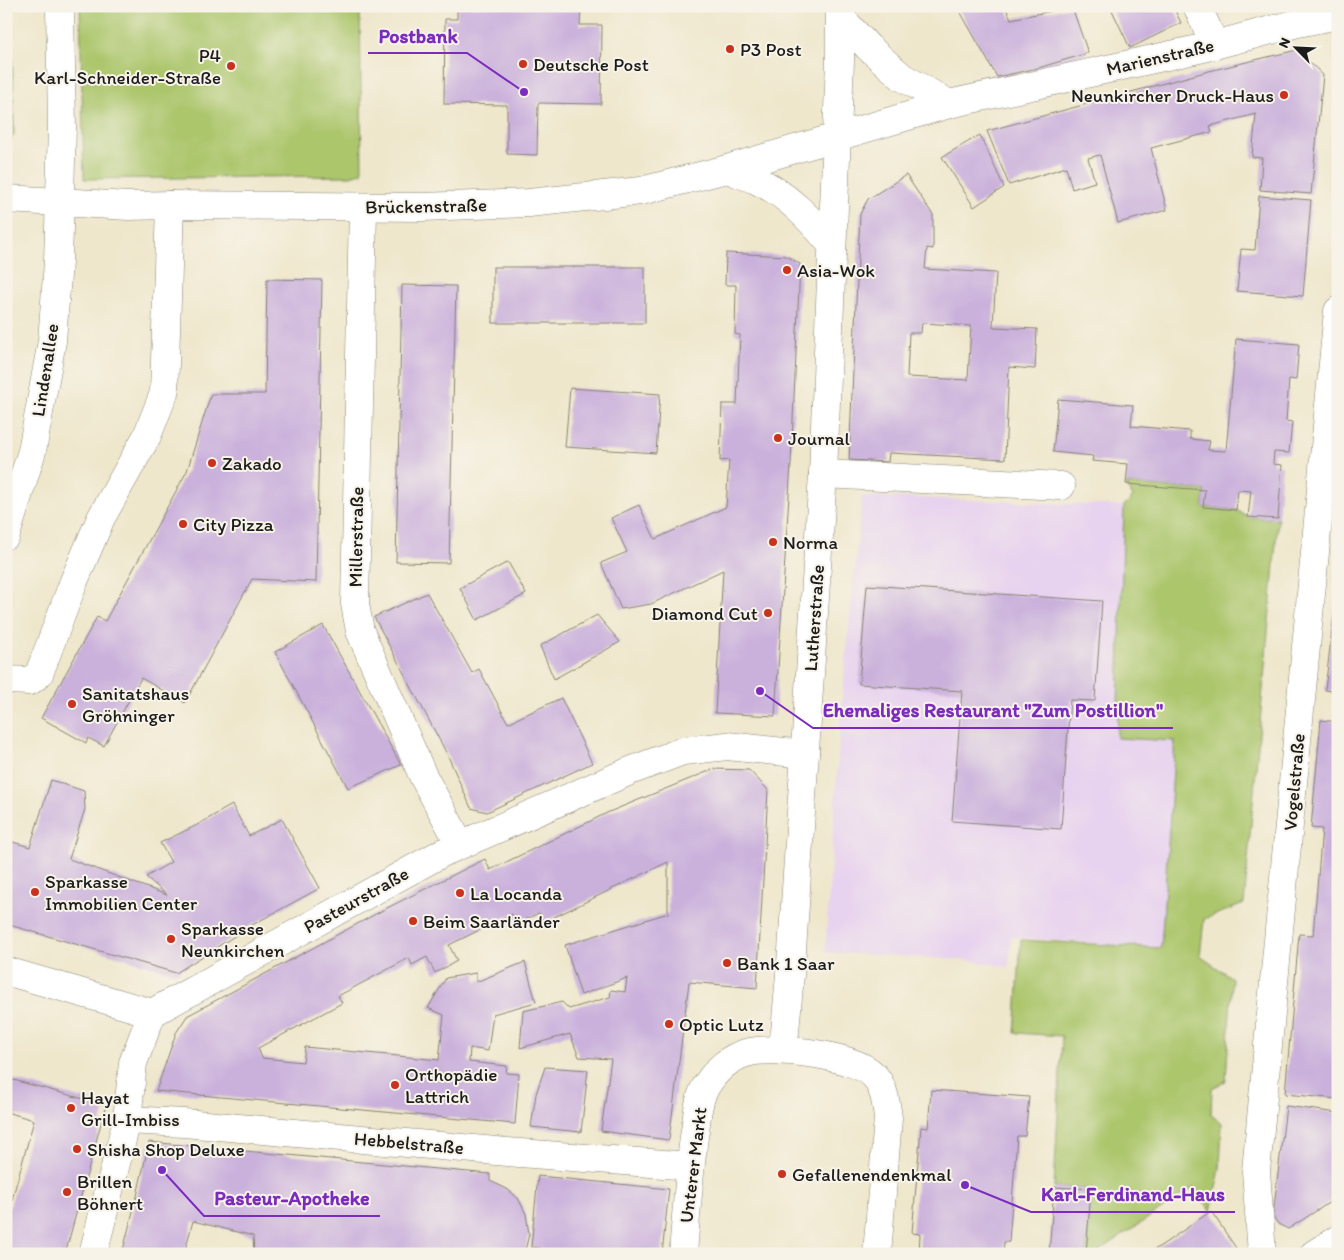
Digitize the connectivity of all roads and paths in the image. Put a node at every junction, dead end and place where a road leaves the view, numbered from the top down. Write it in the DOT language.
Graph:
graph roads {
  1 [pos="60,6"];
  2 [pos="1197,6"];
  3 [pos="841,12"];
  4 [pos="1338,15"];
  5 [pos="1215,46"];
  6 [pos="949,104"];
  7 [pos="837,137"];
  8 [pos="727,169"];
  9 [pos="6,199"];
  10 [pos="60,201"];
  11 [pos="170,205"];
  12 [pos="363,207"];
  13 [pos="832,245"];
  14 [pos="1338,311"];
  15 [pos="823,474"];
  16 [pos="1061,486"];
  17 [pos="6,535"];
  18 [pos="6,680"];
  19 [pos="805,754"];
  20 [pos="460,844"];
  21 [pos="6,971"];
  22 [pos="152,1013"];
  23 [pos="782,1050"];
  24 [pos="127,1120"];
  25 [pos="690,1166"];
  26 [pos="1338,1239"];
  27 [pos="93,1254"];
  28 [pos="683,1254"];
  29 [pos="877,1254"];
  30 [pos="1262,1254"];
  31 [pos="1314,1254"];
  1 -- 10 [label="street, Lindenallee"];
  2 -- 5 [label="street"];
  3 -- 6 [label="street"];
  3 -- 7 [label="street, Lutherstraße"];
  4 -- 5 [label="street, Marienstraße"];
  5 -- 6 [label="street, Marienstraße"];
  6 -- 7 [label="street, Marienstraße"];
  7 -- 8 [label="street, Brückenstraße"];
  7 -- 13 [label="street, Lutherstraße"];
  8 -- 12 [label="street, Brückenstraße"];
  8 -- 13 [label="street"];
  9 -- 10 [label="street, Brückenstraße"];
  10 -- 11 [label="street, Brückenstraße"];
  10 -- 17 [label="street, Lindenallee"];
  11 -- 12 [label="street, Brückenstraße"];
  11 -- 18 [label="street"];
  12 -- 20 [label="street, Millerstraße"];
  13 -- 15 [label="street, Lutherstraße"];
  14 -- 30 [label="street, Vogelstraße"];
  15 -- 16 [label="street"];
  15 -- 19 [label="street, Lutherstraße"];
  19 -- 20 [label="street, Pasteurstraße"];
  19 -- 23 [label="street, Lutherstraße"];
  20 -- 22 [label="street, Pasteurstraße"];
  21 -- 22 [label="street"];
  22 -- 24 [label="street"];
  23 -- 25 [label="street, Unterer Markt"];
  23 -- 29 [label="street, Unterer Markt"];
  24 -- 25 [label="street, Hebbelstraße"];
  24 -- 27 [label="street"];
  25 -- 28 [label="street, Unterer Markt"];
  26 -- 31 [label="street"];
}
